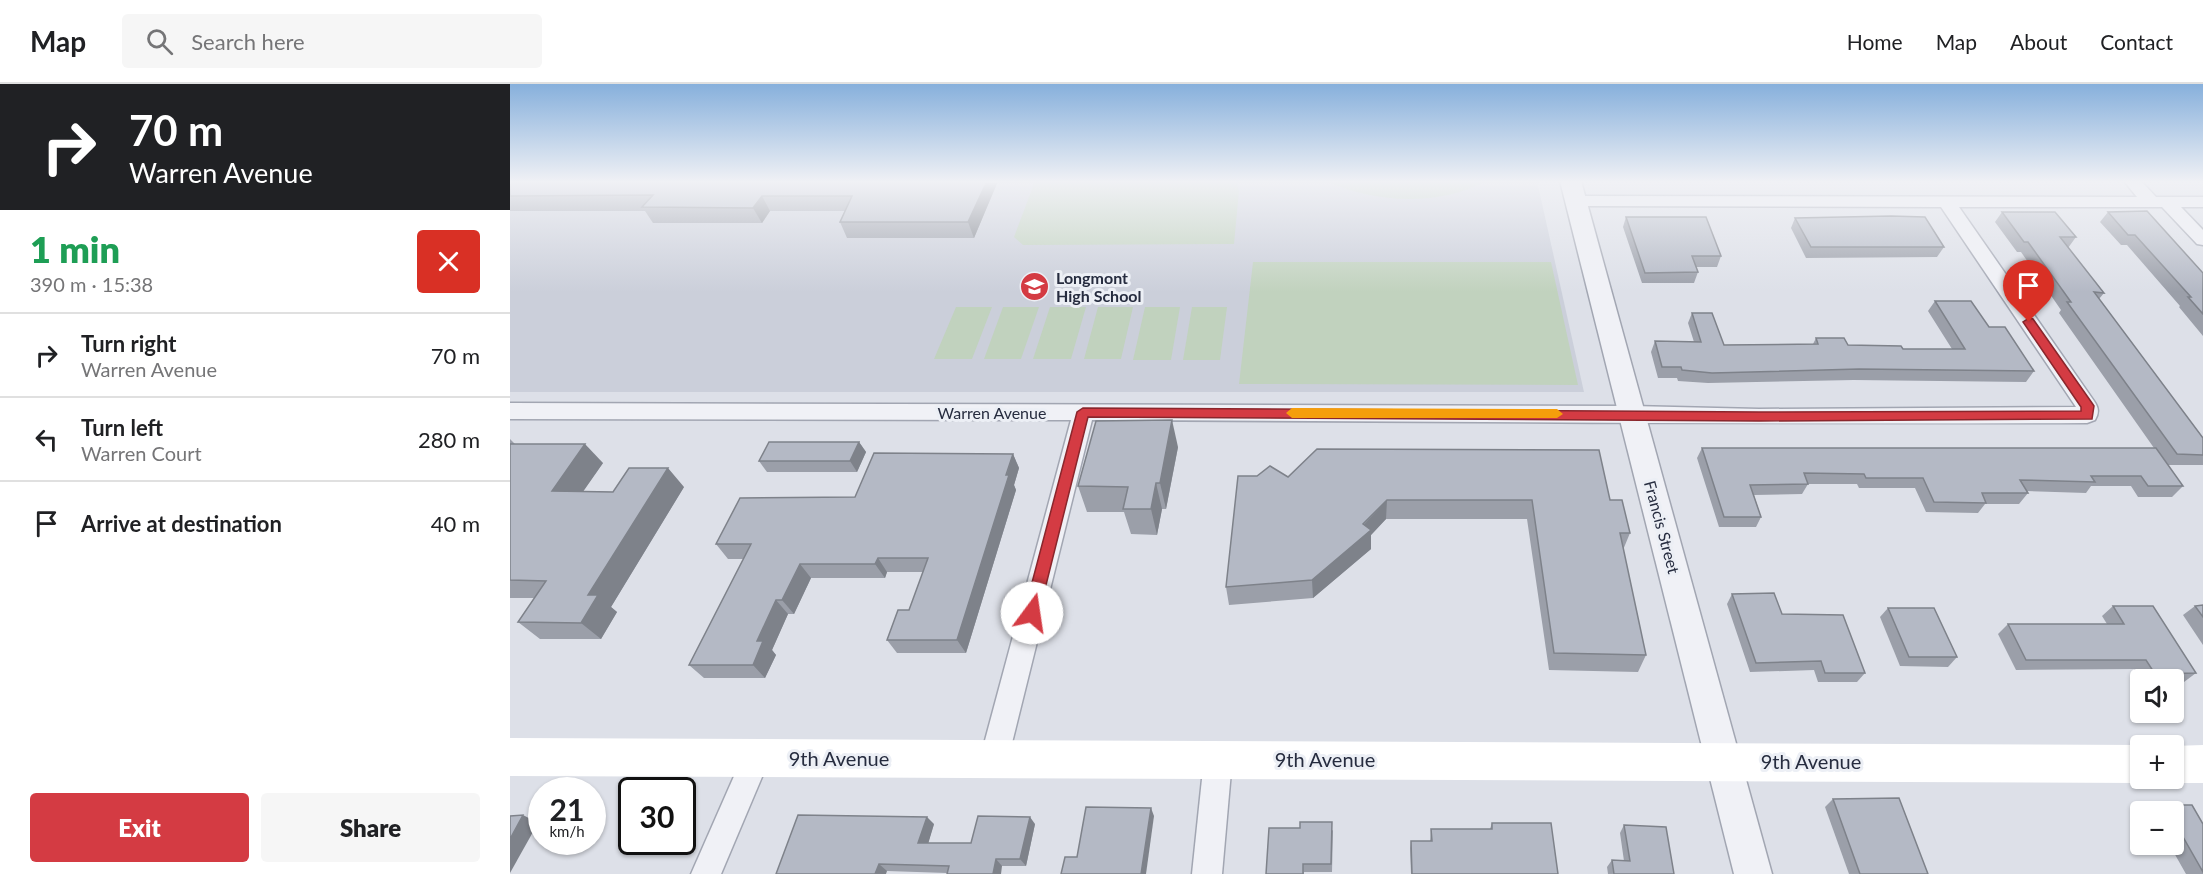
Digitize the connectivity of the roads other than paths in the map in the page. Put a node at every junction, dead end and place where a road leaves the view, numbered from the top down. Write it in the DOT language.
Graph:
graph roads {
  1 [pos="1579,218"];
  2 [pos="1958,218"];
  3 [pos="2177,218"];
  4 [pos="2203,240"];
  5 [pos="510,411"];
  6 [pos="1083,412"];
  7 [pos="1632,414"];
  8 [pos="510,757"];
  9 [pos="756,758"];
  10 [pos="994,759"];
  11 [pos="1218,760"];
  12 [pos="1725,762"];
  13 [pos="2130,764"];
  14 [pos="2184,764"];
  15 [pos="2203,764"];
  16 [pos="706,874"];
  17 [pos="1207,874"];
  18 [pos="1753,874"];
  1 -- 7 [label="street, Francis Street"];
  2 -- 7 [label="street, Warren Avenue"];
  3 -- 4 [label="street"];
  5 -- 6 [label="street, Warren Avenue"];
  6 -- 7 [label="street, Warren Avenue"];
  6 -- 10 [label="street"];
  7 -- 12 [label="street, Francis Street"];
  8 -- 9 [label="main road, 9th Avenue"];
  9 -- 10 [label="main road, 9th Avenue"];
  9 -- 16 [label="street"];
  10 -- 11 [label="main road, 9th Avenue"];
  11 -- 12 [label="main road, 9th Avenue"];
  11 -- 17 [label="street"];
  12 -- 13 [label="main road, 9th Avenue"];
  12 -- 18 [label="street, Francis Street"];
  14 -- 15 [label="main road"];
}
